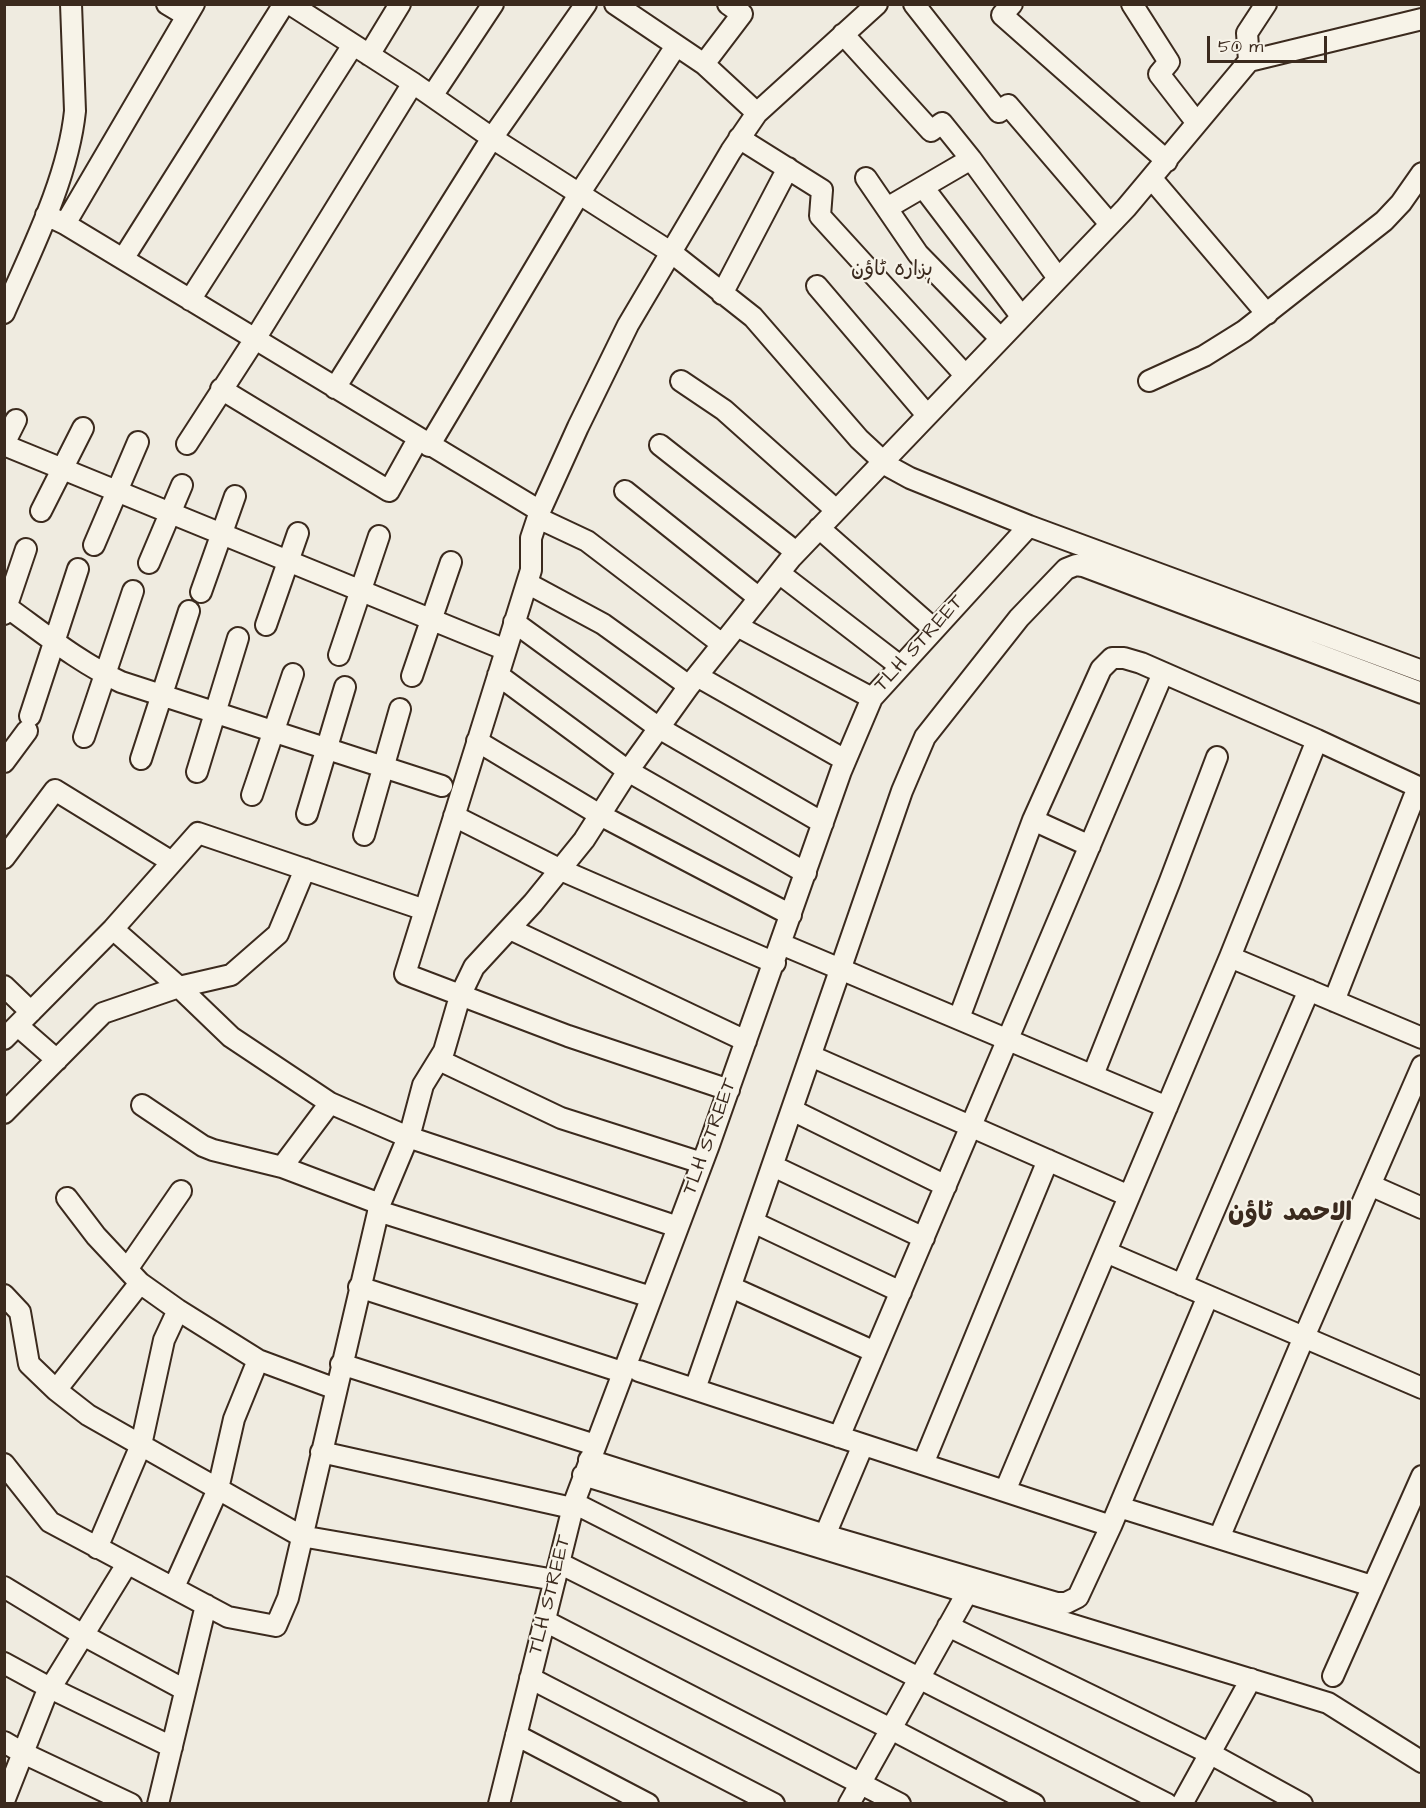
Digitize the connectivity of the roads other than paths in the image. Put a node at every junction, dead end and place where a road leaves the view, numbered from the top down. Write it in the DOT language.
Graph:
graph roads {
  1 [pos="71,4"];
  2 [pos="167,4"];
  3 [pos="400,4"];
  4 [pos="493,4"];
  5 [pos="586,4"];
  6 [pos="615,4"];
  7 [pos="728,4"];
  8 [pos="877,4"];
  9 [pos="914,4"];
  10 [pos="1012,4"];
  11 [pos="1132,4"];
  12 [pos="1266,4"];
  13 [pos="294,6"];
  14 [pos="191,10"];
  15 [pos="1422,19"];
  16 [pos="843,34"];
  17 [pos="676,46"];
  18 [pos="361,50"];
  19 [pos="1249,61"];
  20 [pos="704,64"];
  21 [pos="413,83"];
  22 [pos="432,96"];
  23 [pos="757,113"];
  24 [pos="1197,123"];
  25 [pos="492,138"];
  26 [pos="739,138"];
  27 [pos="971,159"];
  28 [pos="1167,161"];
  29 [pos="788,168"];
  30 [pos="1422,173"];
  31 [pos="866,178"];
  32 [pos="1152,179"];
  33 [pos="923,187"];
  34 [pos="579,194"];
  35 [pos="887,208"];
  36 [pos="46,215"];
  37 [pos="64,224"];
  38 [pos="1110,224"];
  39 [pos="672,253"];
  40 [pos="123,259"];
  41 [pos="1058,278"];
  42 [pos="817,286"];
  43 [pos="722,294"];
  44 [pos="190,300"];
  45 [pos="4,313"];
  46 [pos="1267,314"];
  47 [pos="1021,316"];
  48 [pos="1000,338"];
  49 [pos="255,339"];
  50 [pos="965,375"];
  51 [pos="681,381"];
  52 [pos="1149,381"];
  53 [pos="335,388"];
  54 [pos="221,389"];
  55 [pos="927,415"];
  56 [pos="16,420"];
  57 [pos="83,429"];
  58 [pos="138,442"];
  59 [pos="424,442"];
  60 [pos="187,444"];
  61 [pos="4,445"];
  62 [pos="660,445"];
  63 [pos="882,461"];
  64 [pos="62,469"];
  65 [pos="182,485"];
  66 [pos="117,491"];
  67 [pos="625,491"];
  68 [pos="235,496"];
  69 [pos="836,510"];
  70 [pos="41,511"];
  71 [pos="170,513"];
  72 [pos="539,515"];
  73 [pos="1029,526"];
  74 [pos="819,528"];
  75 [pos="298,533"];
  76 [pos="222,534"];
  77 [pos="379,536"];
  78 [pos="94,545"];
  79 [pos="26,549"];
  80 [pos="796,552"];
  81 [pos="288,561"];
  82 [pos="451,562"];
  83 [pos="149,564"];
  84 [pos="78,569"];
  85 [pos="779,573"];
  86 [pos="527,583"];
  87 [pos="133,591"];
  88 [pos="360,591"];
  89 [pos="201,592"];
  90 [pos="759,598"];
  91 [pos="5,608"];
  92 [pos="189,611"];
  93 [pos="431,620"];
  94 [pos="514,621"];
  95 [pos="266,625"];
  96 [pos="737,626"];
  97 [pos="934,629"];
  98 [pos="238,638"];
  99 [pos="55,642"];
  100 [pos="722,644"];
  101 [pos="506,650"];
  102 [pos="339,655"];
  103 [pos="900,666"];
  104 [pos="1422,671"];
  105 [pos="1163,673"];
  106 [pos="293,674"];
  107 [pos="105,675"];
  108 [pos="498,675"];
  109 [pos="412,676"];
  110 [pos="693,681"];
  111 [pos="345,687"];
  112 [pos="1422,693"];
  113 [pos="162,695"];
  114 [pos="872,698"];
  115 [pos="400,709"];
  116 [pos="216,712"];
  117 [pos="659,728"];
  118 [pos="274,731"];
  119 [pos="84,737"];
  120 [pos="1317,740"];
  121 [pos="477,741"];
  122 [pos="326,748"];
  123 [pos="1216,757"];
  124 [pos="141,759"];
  125 [pos="845,760"];
  126 [pos="4,762"];
  127 [pos="383,766"];
  128 [pos="628,771"];
  129 [pos="197,772"];
  130 [pos="1420,782"];
  131 [pos="442,786"];
  132 [pos="252,795"];
  133 [pos="1416,809"];
  134 [pos="307,814"];
  135 [pos="600,815"];
  136 [pos="454,816"];
  137 [pos="1033,820"];
  138 [pos="823,823"];
  139 [pos="364,835"];
  140 [pos="1090,846"];
  141 [pos="4,858"];
  142 [pos="172,862"];
  143 [pos="305,869"];
  144 [pos="561,870"];
  145 [pos="806,873"];
  146 [pos="425,910"];
  147 [pos="791,915"];
  148 [pos="113,929"];
  149 [pos="510,929"];
  150 [pos="781,944"];
  151 [pos="1230,957"];
  152 [pos="774,963"];
  153 [pos="841,968"];
  154 [pos="4,986"];
  155 [pos="179,987"];
  156 [pos="1309,990"];
  157 [pos="460,996"];
  158 [pos="1334,1001"];
  159 [pos="958,1018"];
  160 [pos="18,1025"];
  161 [pos="1422,1038"];
  162 [pos="1007,1039"];
  163 [pos="746,1041"];
  164 [pos="811,1056"];
  165 [pos="57,1060"];
  166 [pos="439,1060"];
  167 [pos="1422,1066"];
  168 [pos="1093,1075"];
  169 [pos="729,1089"];
  170 [pos="330,1103"];
  171 [pos="142,1105"];
  172 [pos="1167,1107"];
  173 [pos="792,1110"];
  174 [pos="4,1113"];
  175 [pos="971,1126"];
  176 [pos="408,1137"];
  177 [pos="1048,1160"];
  178 [pos="702,1163"];
  179 [pos="772,1166"];
  180 [pos="282,1167"];
  181 [pos="1370,1185"];
  182 [pos="946,1186"];
  183 [pos="182,1191"];
  184 [pos="1129,1196"];
  185 [pos="67,1198"];
  186 [pos="379,1208"];
  187 [pos="1422,1208"];
  188 [pos="753,1222"];
  189 [pos="678,1227"];
  190 [pos="924,1238"];
  191 [pos="1106,1252"];
  192 [pos="134,1276"];
  193 [pos="1182,1285"];
  194 [pos="359,1287"];
  195 [pos="730,1287"];
  196 [pos="901,1292"];
  197 [pos="4,1295"];
  198 [pos="1208,1296"];
  199 [pos="651,1297"];
  200 [pos="178,1310"];
  201 [pos="1304,1337"];
  202 [pos="875,1353"];
  203 [pos="258,1360"];
  204 [pos="341,1364"];
  205 [pos="631,1372"];
  206 [pos="1422,1388"];
  207 [pos="336,1389"];
  208 [pos="695,1389"];
  209 [pos="56,1390"];
  210 [pos="840,1437"];
  211 [pos="863,1444"];
  212 [pos="141,1445"];
  213 [pos="321,1452"];
  214 [pos="589,1460"];
  215 [pos="4,1464"];
  216 [pos="923,1464"];
  217 [pos="1422,1476"];
  218 [pos="218,1489"];
  219 [pos="1005,1491"];
  220 [pos="573,1506"];
  221 [pos="1119,1507"];
  222 [pos="1111,1526"];
  223 [pos="825,1535"];
  224 [pos="301,1536"];
  225 [pos="1220,1539"];
  226 [pos="97,1548"];
  227 [pos="127,1563"];
  228 [pos="557,1571"];
  229 [pos="1372,1586"];
  230 [pos="4,1587"];
  231 [pos="174,1587"];
  232 [pos="967,1593"];
  233 [pos="206,1605"];
  234 [pos="544,1621"];
  235 [pos="948,1626"];
  236 [pos="83,1635"];
  237 [pos="4,1663"];
  238 [pos="1333,1676"];
  239 [pos="920,1677"];
  240 [pos="530,1678"];
  241 [pos="1251,1679"];
  242 [pos="50,1688"];
  243 [pos="185,1690"];
  244 [pos="891,1729"];
  245 [pos="516,1735"];
  246 [pos="4,1742"];
  247 [pos="172,1746"];
  248 [pos="23,1753"];
  249 [pos="1211,1754"];
  250 [pos="1422,1762"];
  251 [pos="860,1784"];
  252 [pos="4,1801"];
  253 [pos="505,1801"];
  254 [pos="131,1803"];
  255 [pos="158,1803"];
  256 [pos="648,1803"];
  257 [pos="774,1803"];
  258 [pos="849,1803"];
  259 [pos="900,1803"];
  260 [pos="1034,1803"];
  261 [pos="1167,1803"];
  262 [pos="1182,1803"];
  263 [pos="1302,1803"];
  1 -- 36 [label="street"];
  2 -- 14 [label="street"];
  3 -- 18 [label="street"];
  4 -- 22 [label="street"];
  5 -- 25 [label="street"];
  6 -- 17 [label="street"];
  7 -- 20 [label="street"];
  8 -- 16 [label="street"];
  9 -- 38 [label="street"];
  10 -- 28 [label="street"];
  11 -- 24 [label="street"];
  12 -- 19 [label="street"];
  13 -- 18 [label="street"];
  13 -- 40 [label="street"];
  14 -- 37 [label="street"];
  15 -- 19 [label="street"];
  16 -- 23 [label="street"];
  16 -- 27 [label="street"];
  17 -- 20 [label="street"];
  17 -- 34 [label="street"];
  18 -- 21 [label="street"];
  18 -- 44 [label="street"];
  19 -- 24 [label="street"];
  20 -- 23 [label="street"];
  21 -- 22 [label="street"];
  21 -- 49 [label="street"];
  22 -- 25 [label="street"];
  23 -- 26 [label="street"];
  24 -- 28 [label="street"];
  25 -- 34 [label="street"];
  25 -- 53 [label="street"];
  26 -- 29 [label="street"];
  26 -- 39 [label="street"];
  27 -- 33 [label="street"];
  27 -- 41 [label="street"];
  28 -- 32 [label="street"];
  29 -- 43 [label="street"];
  29 -- 50 [label="street"];
  30 -- 46 [label="street"];
  31 -- 35 [label="street"];
  32 -- 38 [label="street"];
  32 -- 46 [label="street"];
  33 -- 35 [label="street"];
  33 -- 47 [label="street"];
  34 -- 39 [label="street"];
  34 -- 59 [label="street"];
  35 -- 48 [label="street"];
  36 -- 37 [label="street"];
  36 -- 45 [label="street"];
  37 -- 40 [label="street"];
  38 -- 41 [label="street"];
  39 -- 43 [label="street"];
  39 -- 72 [label="street"];
  40 -- 44 [label="street"];
  41 -- 47 [label="street"];
  42 -- 55 [label="street"];
  43 -- 63 [label="street"];
  44 -- 49 [label="street"];
  46 -- 52 [label="street"];
  47 -- 48 [label="street"];
  48 -- 50 [label="street"];
  49 -- 53 [label="street"];
  49 -- 54 [label="street"];
  50 -- 55 [label="street"];
  51 -- 69 [label="street"];
  53 -- 59 [label="street"];
  54 -- 59 [label="street"];
  54 -- 60 [label="street"];
  55 -- 63 [label="street"];
  56 -- 61 [label="street"];
  57 -- 64 [label="street"];
  58 -- 66 [label="street"];
  59 -- 72 [label="street"];
  61 -- 64 [label="street"];
  62 -- 80 [label="street"];
  63 -- 69 [label="street"];
  63 -- 73 [label="street"];
  64 -- 66 [label="street"];
  64 -- 70 [label="street"];
  65 -- 71 [label="street"];
  66 -- 71 [label="street"];
  66 -- 78 [label="street"];
  67 -- 90 [label="street"];
  68 -- 76 [label="street"];
  69 -- 74 [label="street"];
  71 -- 76 [label="street"];
  71 -- 83 [label="street"];
  72 -- 86 [label="street"];
  72 -- 100 [label="street"];
  73 -- 97 [label="street, TLH STREET"];
  73 -- 104 [label="street"];
  74 -- 80 [label="street"];
  74 -- 97 [label="street"];
  75 -- 81 [label="street"];
  76 -- 81 [label="street"];
  76 -- 89 [label="street"];
  77 -- 88 [label="street"];
  79 -- 91 [label="street"];
  80 -- 85 [label="street"];
  81 -- 88 [label="street"];
  81 -- 95 [label="street"];
  82 -- 93 [label="street"];
  84 -- 99 [label="street"];
  85 -- 90 [label="street"];
  85 -- 103 [label="street"];
  86 -- 94 [label="street"];
  86 -- 110 [label="street"];
  87 -- 107 [label="street"];
  88 -- 93 [label="street"];
  88 -- 102 [label="street"];
  90 -- 96 [label="street"];
  91 -- 99 [label="street"];
  92 -- 113 [label="street"];
  93 -- 101 [label="street"];
  93 -- 109 [label="street"];
  94 -- 101 [label="street"];
  94 -- 117 [label="street"];
  96 -- 100 [label="street"];
  96 -- 114 [label="street"];
  97 -- 103 [label="street, TLH STREET"];
  98 -- 116 [label="street"];
  99 -- 107 [label="street"];
  99 -- 126 [label="street"];
  100 -- 110 [label="street"];
  101 -- 108 [label="street"];
  103 -- 114 [label="street, TLH STREET"];
  105 -- 120 [label="street"];
  105 -- 137 [label="street"];
  105 -- 140 [label="street"];
  106 -- 118 [label="street"];
  107 -- 113 [label="street"];
  107 -- 119 [label="street"];
  108 -- 121 [label="street"];
  108 -- 128 [label="street"];
  110 -- 117 [label="street"];
  110 -- 125 [label="street"];
  111 -- 122 [label="street"];
  112 -- 153 [label="street"];
  113 -- 116 [label="street"];
  113 -- 124 [label="street"];
  114 -- 125 [label="street, TLH STREET"];
  115 -- 127 [label="street"];
  116 -- 118 [label="street"];
  116 -- 129 [label="street"];
  117 -- 128 [label="street"];
  117 -- 138 [label="street"];
  118 -- 122 [label="street"];
  118 -- 132 [label="street"];
  120 -- 130 [label="street"];
  120 -- 151 [label="street"];
  121 -- 135 [label="street"];
  121 -- 136 [label="street"];
  122 -- 127 [label="street"];
  122 -- 134 [label="street"];
  123 -- 168 [label="street"];
  125 -- 138 [label="street, TLH STREET"];
  127 -- 131 [label="street"];
  127 -- 139 [label="street"];
  128 -- 135 [label="street"];
  128 -- 145 [label="street"];
  130 -- 133 [label="street"];
  133 -- 158 [label="street"];
  135 -- 144 [label="street"];
  135 -- 147 [label="street"];
  136 -- 144 [label="street"];
  136 -- 146 [label="street"];
  137 -- 140 [label="street"];
  137 -- 159 [label="street"];
  138 -- 145 [label="street, TLH STREET"];
  140 -- 162 [label="street"];
  141 -- 142 [label="street"];
  142 -- 143 [label="street"];
  142 -- 148 [label="street"];
  143 -- 146 [label="street"];
  143 -- 155 [label="street"];
  144 -- 149 [label="street"];
  144 -- 152 [label="street"];
  145 -- 147 [label="street, TLH STREET"];
  146 -- 157 [label="street"];
  147 -- 150 [label="street, TLH STREET"];
  148 -- 155 [label="street"];
  148 -- 160 [label="street"];
  149 -- 157 [label="street"];
  149 -- 163 [label="street"];
  150 -- 152 [label="street, TLH STREET"];
  150 -- 153 [label="street"];
  151 -- 156 [label="street"];
  151 -- 172 [label="street"];
  152 -- 163 [label="street, TLH STREET"];
  153 -- 159 [label="street"];
  153 -- 164 [label="street"];
  154 -- 160 [label="street"];
  155 -- 165 [label="street"];
  155 -- 170 [label="street"];
  156 -- 158 [label="street"];
  156 -- 193 [label="street"];
  157 -- 166 [label="street"];
  157 -- 169 [label="street"];
  158 -- 161 [label="street"];
  159 -- 162 [label="street"];
  160 -- 165 [label="street"];
  162 -- 168 [label="street"];
  162 -- 175 [label="street"];
  163 -- 169 [label="street, TLH STREET"];
  164 -- 173 [label="street"];
  164 -- 175 [label="street"];
  165 -- 174 [label="street"];
  166 -- 176 [label="street"];
  166 -- 178 [label="street"];
  167 -- 181 [label="street"];
  168 -- 172 [label="street"];
  169 -- 178 [label="street, TLH STREET"];
  170 -- 176 [label="street"];
  170 -- 180 [label="street"];
  171 -- 180 [label="street"];
  172 -- 184 [label="street"];
  173 -- 179 [label="street"];
  173 -- 182 [label="street"];
  175 -- 177 [label="street"];
  175 -- 182 [label="street"];
  176 -- 186 [label="street"];
  176 -- 189 [label="street"];
  177 -- 184 [label="street"];
  177 -- 216 [label="street"];
  178 -- 189 [label="street, TLH STREET"];
  179 -- 188 [label="street"];
  179 -- 190 [label="street"];
  180 -- 186 [label="street"];
  181 -- 187 [label="street"];
  181 -- 201 [label="street"];
  182 -- 190 [label="street"];
  183 -- 192 [label="street"];
  184 -- 191 [label="street"];
  185 -- 192 [label="street"];
  186 -- 194 [label="street"];
  186 -- 199 [label="street"];
  188 -- 195 [label="street"];
  188 -- 196 [label="street"];
  189 -- 199 [label="street, TLH STREET"];
  190 -- 196 [label="street"];
  191 -- 193 [label="street"];
  191 -- 219 [label="street"];
  192 -- 200 [label="street"];
  192 -- 209 [label="street"];
  193 -- 198 [label="street"];
  194 -- 204 [label="street"];
  194 -- 205 [label="street"];
  195 -- 202 [label="street"];
  195 -- 208 [label="street"];
  196 -- 202 [label="street"];
  197 -- 209 [label="street"];
  198 -- 201 [label="street"];
  198 -- 221 [label="street"];
  199 -- 205 [label="street, TLH STREET"];
  200 -- 203 [label="street"];
  200 -- 212 [label="street"];
  201 -- 206 [label="street"];
  201 -- 225 [label="street"];
  202 -- 210 [label="street"];
  203 -- 207 [label="street"];
  203 -- 218 [label="street"];
  204 -- 207 [label="street"];
  204 -- 214 [label="street"];
  205 -- 208 [label="street"];
  205 -- 214 [label="street, TLH STREET"];
  207 -- 213 [label="street"];
  208 -- 210 [label="street"];
  209 -- 212 [label="street"];
  210 -- 211 [label="street"];
  211 -- 216 [label="street"];
  211 -- 223 [label="street"];
  212 -- 218 [label="street"];
  212 -- 226 [label="street"];
  213 -- 220 [label="street"];
  213 -- 224 [label="street"];
  214 -- 220 [label="street, TLH STREET"];
  214 -- 223 [label="street"];
  214 -- 232 [label="street"];
  215 -- 226 [label="street"];
  216 -- 219 [label="street"];
  217 -- 229 [label="street"];
  218 -- 224 [label="street"];
  218 -- 231 [label="street"];
  219 -- 222 [label="street"];
  220 -- 228 [label="street, TLH STREET"];
  220 -- 239 [label="street"];
  221 -- 222 [label="street"];
  221 -- 225 [label="street"];
  222 -- 223 [label="street"];
  224 -- 228 [label="street"];
  224 -- 233 [label="street"];
  225 -- 229 [label="street"];
  226 -- 227 [label="street"];
  227 -- 231 [label="street"];
  227 -- 236 [label="street"];
  228 -- 234 [label="street, TLH STREET"];
  228 -- 244 [label="street"];
  229 -- 238 [label="street"];
  230 -- 236 [label="street"];
  231 -- 233 [label="street"];
  232 -- 235 [label="street"];
  232 -- 241 [label="street"];
  233 -- 243 [label="street"];
  234 -- 240 [label="street, TLH STREET"];
  234 -- 251 [label="street"];
  235 -- 239 [label="street"];
  235 -- 249 [label="street"];
  236 -- 242 [label="street"];
  236 -- 243 [label="street"];
  237 -- 242 [label="street"];
  239 -- 244 [label="street"];
  239 -- 261 [label="street"];
  240 -- 245 [label="street, TLH STREET"];
  240 -- 257 [label="street"];
  241 -- 249 [label="street"];
  241 -- 250 [label="street"];
  242 -- 247 [label="street"];
  242 -- 248 [label="street"];
  243 -- 247 [label="street"];
  244 -- 251 [label="street"];
  244 -- 260 [label="street"];
  245 -- 253 [label="street, TLH STREET"];
  245 -- 256 [label="street"];
  246 -- 248 [label="street"];
  247 -- 255 [label="street"];
  248 -- 252 [label="street"];
  248 -- 254 [label="street"];
  249 -- 262 [label="street"];
  249 -- 263 [label="street"];
  251 -- 258 [label="street"];
  251 -- 259 [label="street"];
}
